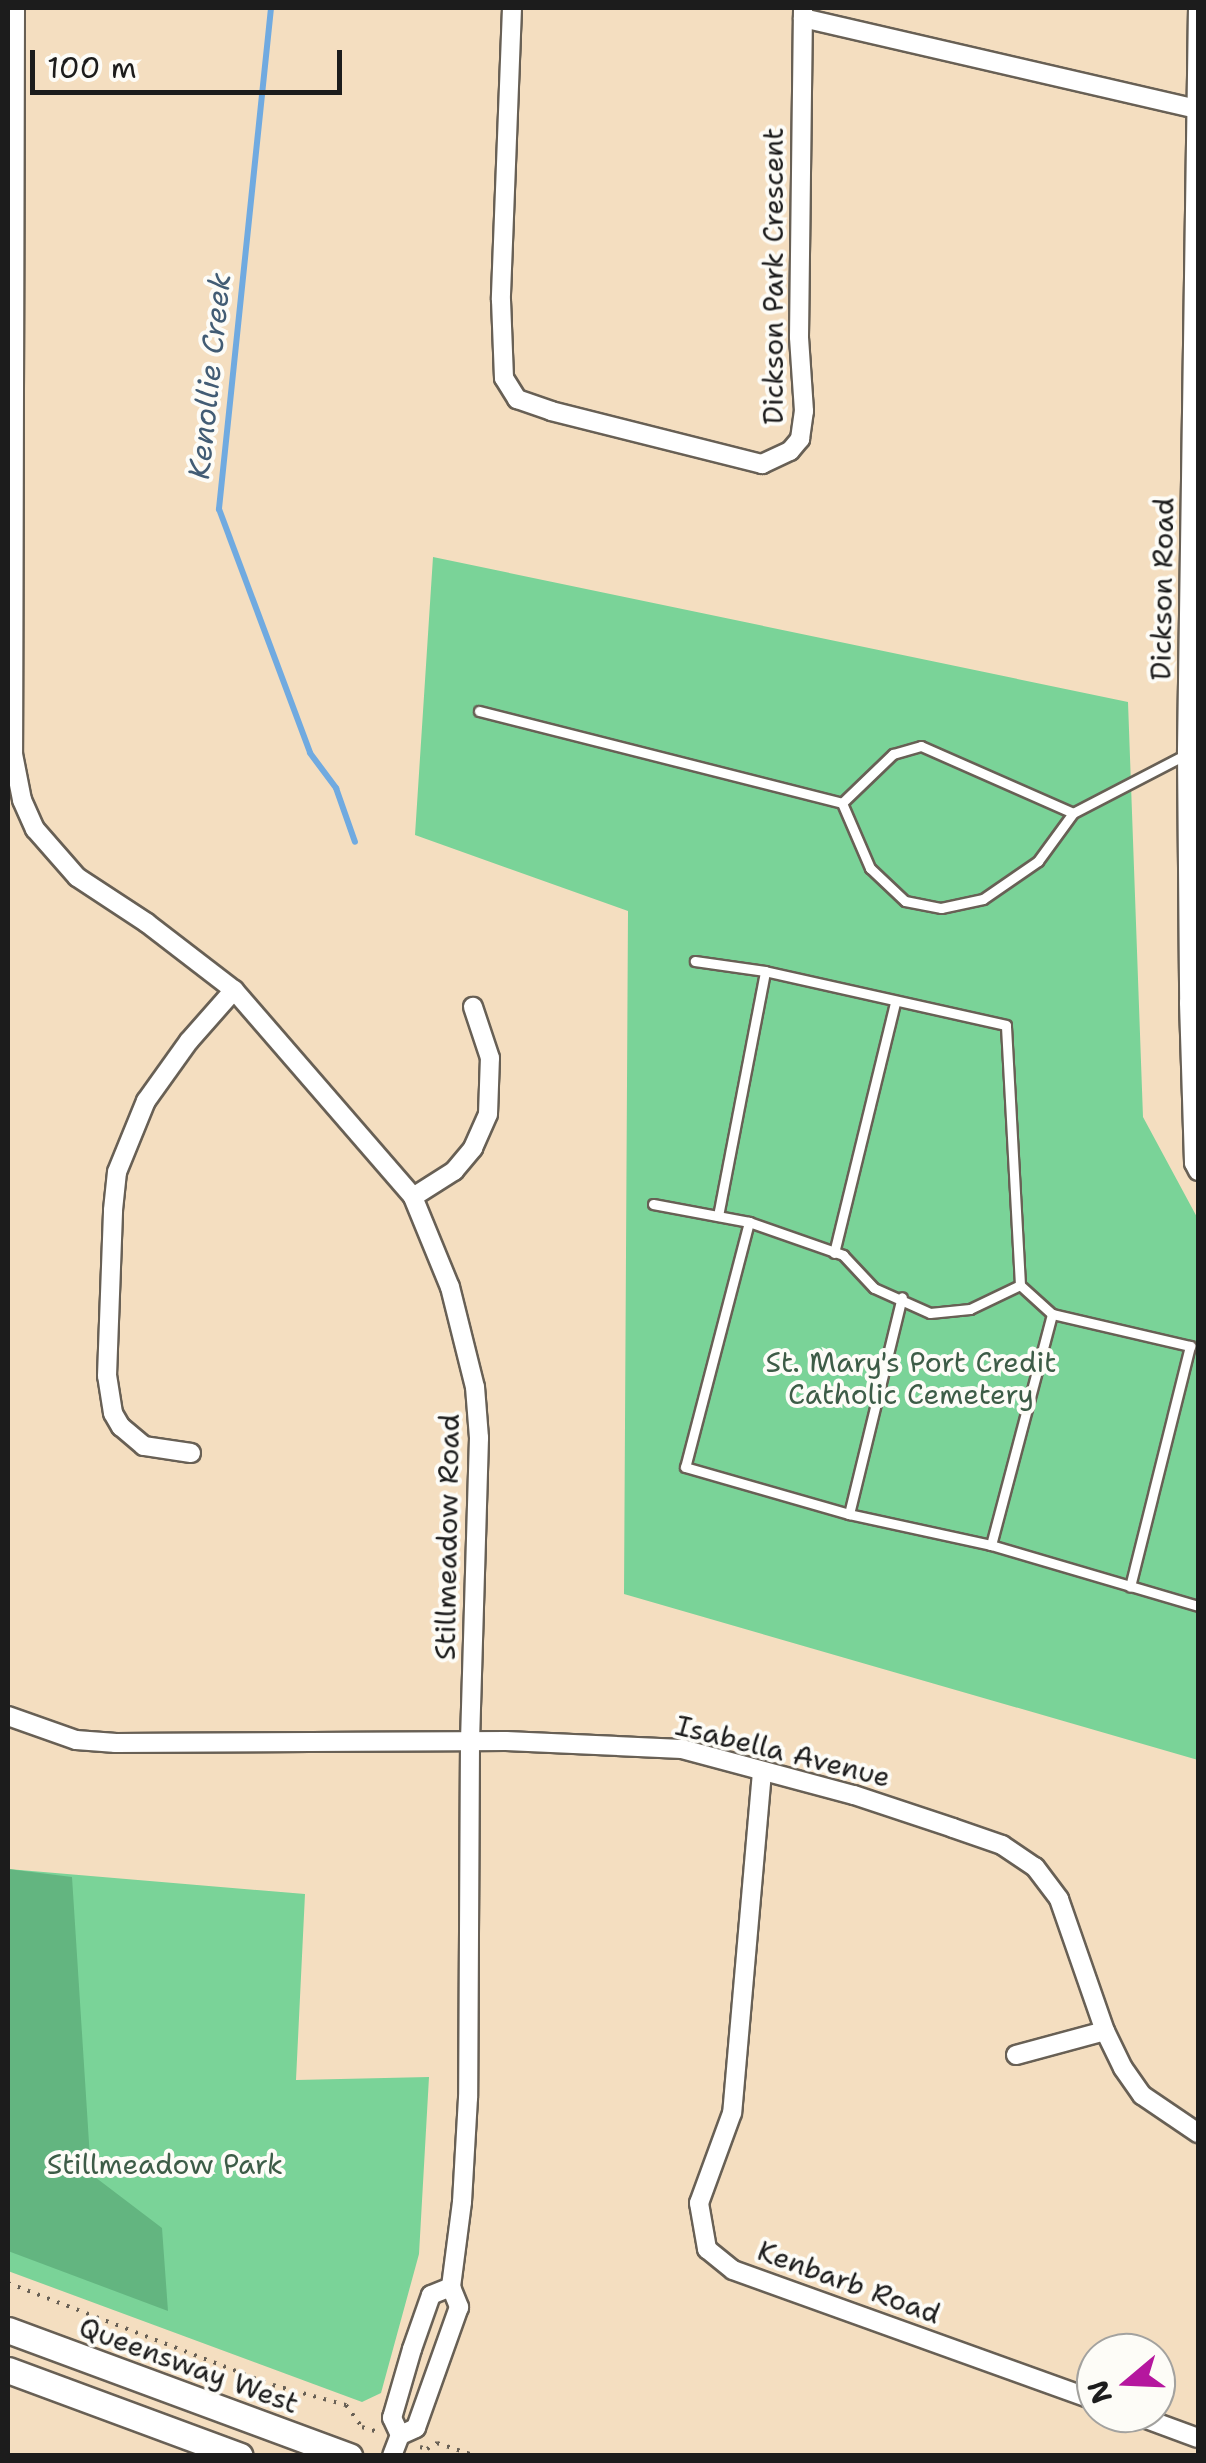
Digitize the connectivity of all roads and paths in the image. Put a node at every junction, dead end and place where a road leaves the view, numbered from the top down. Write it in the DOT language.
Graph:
graph roads {
  1 [pos="14,8"];
  2 [pos="512,8"];
  3 [pos="1198,8"];
  4 [pos="803,13"];
  5 [pos="1197,109"];
  6 [pos="479,711"];
  7 [pos="1187,754"];
  8 [pos="842,803"];
  9 [pos="1073,813"];
  10 [pos="695,961"];
  11 [pos="765,972"];
  12 [pos="234,990"];
  13 [pos="895,1002"];
  14 [pos="473,1007"];
  15 [pos="1198,1171"];
  16 [pos="414,1197"];
  17 [pos="653,1204"];
  18 [pos="718,1216"];
  19 [pos="749,1222"];
  20 [pos="834,1253"];
  21 [pos="1020,1285"];
  22 [pos="902,1297"];
  23 [pos="1052,1314"];
  24 [pos="191,1453"];
  25 [pos="849,1514"];
  26 [pos="991,1544"];
  27 [pos="1130,1587"];
  28 [pos="1198,1606"];
  29 [pos="8,1716"];
  30 [pos="470,1743"];
  31 [pos="762,1772"];
  32 [pos="1105,2031"];
  33 [pos="1016,2055"];
  34 [pos="1198,2133"];
  35 [pos="8,2283"];
  36 [pos="451,2287"];
  37 [pos="8,2330"];
  38 [pos="8,2370"];
  39 [pos="1076,2393"];
  40 [pos="362,2427"];
  41 [pos="400,2435"];
  42 [pos="427,2449"];
  43 [pos="240,2456"];
  44 [pos="349,2456"];
  45 [pos="392,2456"];
  46 [pos="476,2456"];
  1 -- 12 [label="street, Stillmeadow Road"];
  2 -- 4 [label="street, Dickson Park Crescent"];
  3 -- 5 [label="street, Dickson Road"];
  4 -- 5 [label="street, Dickson Park Crescent"];
  5 -- 7 [label="street, Dickson Road"];
  6 -- 8 [label="lane"];
  7 -- 9 [label="lane"];
  7 -- 15 [label="street, Dickson Road"];
  8 -- 9 [label="lane"];
  8 -- 9 [label="lane"];
  10 -- 11 [label="lane"];
  11 -- 13 [label="lane"];
  11 -- 18 [label="lane"];
  12 -- 16 [label="street, Stillmeadow Road"];
  12 -- 24 [label="street"];
  13 -- 20 [label="lane"];
  13 -- 21 [label="lane"];
  14 -- 16 [label="street"];
  16 -- 30 [label="street, Stillmeadow Road"];
  17 -- 18 [label="lane"];
  18 -- 19 [label="lane"];
  19 -- 20 [label="lane"];
  19 -- 25 [label="lane"];
  20 -- 22 [label="lane"];
  21 -- 22 [label="lane"];
  21 -- 23 [label="lane"];
  22 -- 25 [label="lane"];
  23 -- 26 [label="lane"];
  23 -- 27 [label="lane"];
  25 -- 26 [label="lane"];
  26 -- 27 [label="lane"];
  27 -- 28 [label="lane"];
  29 -- 30 [label="street, Isabella Avenue"];
  30 -- 31 [label="street, Isabella Avenue"];
  30 -- 36 [label="street, Stillmeadow Road"];
  31 -- 32 [label="street, Isabella Avenue"];
  31 -- 39 [label="street, Kenbarb Road"];
  32 -- 33 [label="street"];
  32 -- 34 [label="street, Isabella Avenue"];
  35 -- 40 [label="path"];
  36 -- 41 [label="street, Stillmeadow Road"];
  36 -- 41 [label="street, Stillmeadow Road"];
  37 -- 44 [label="main road, Queensway West"];
  38 -- 43 [label="main road"];
  41 -- 45 [label="street, Stillmeadow Road"];
  42 -- 46 [label="path"];
}
